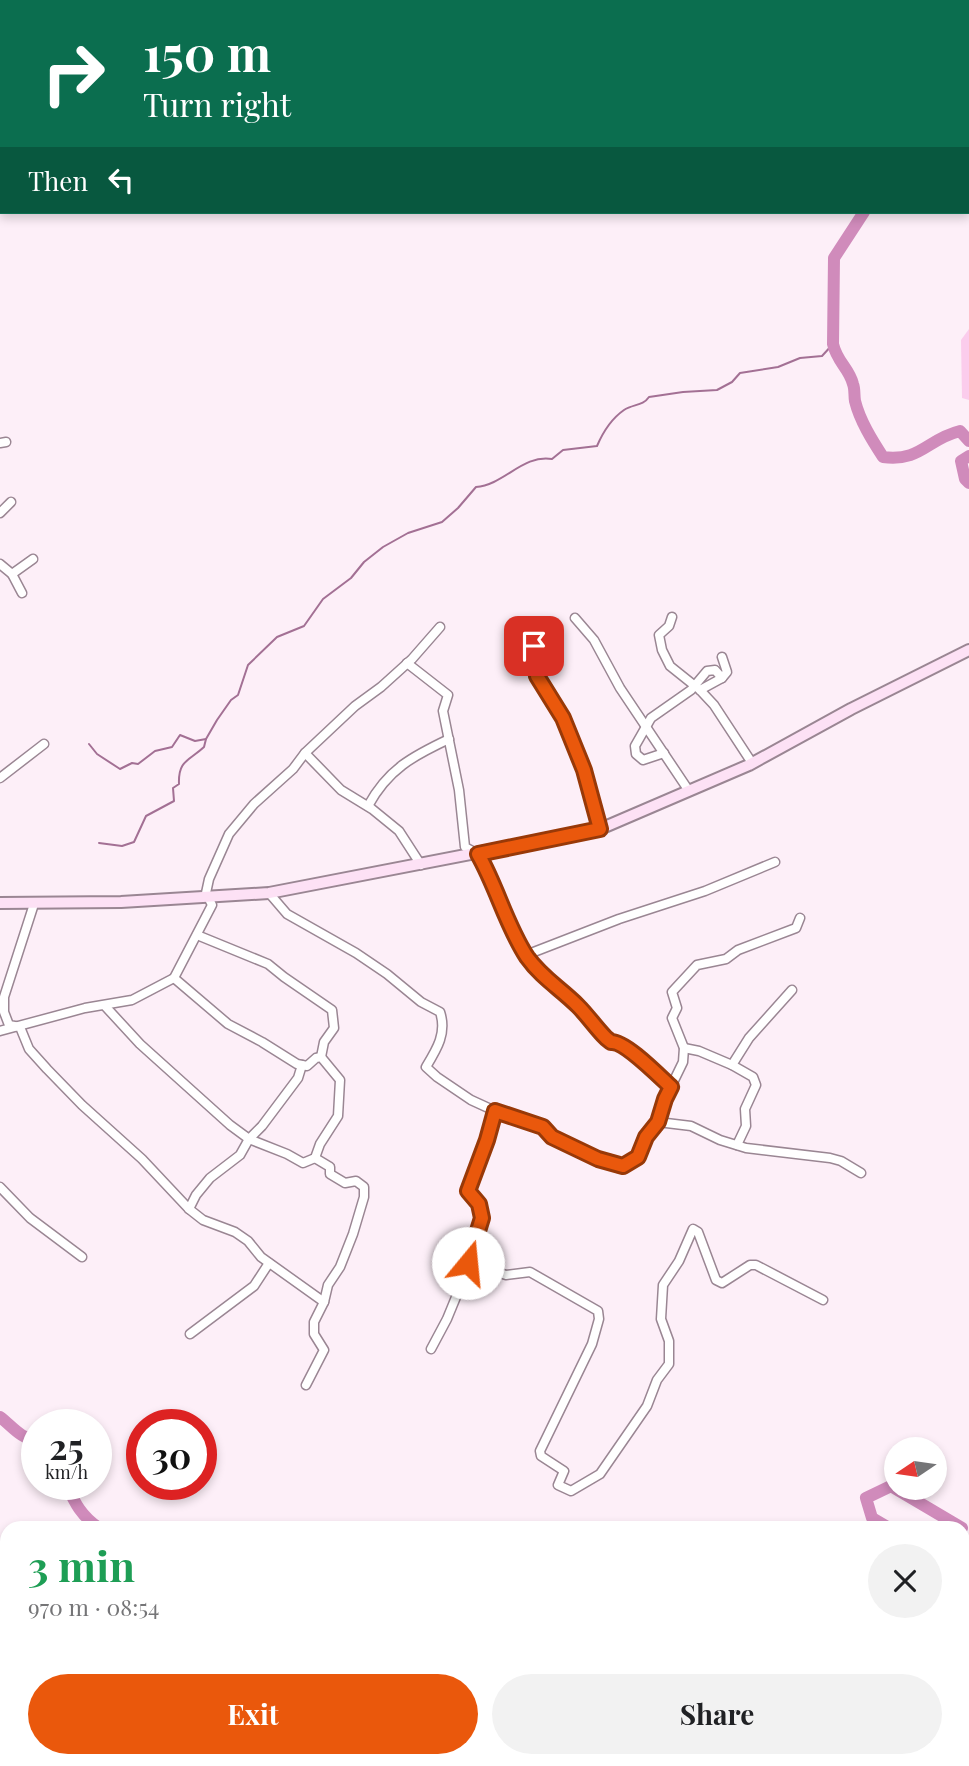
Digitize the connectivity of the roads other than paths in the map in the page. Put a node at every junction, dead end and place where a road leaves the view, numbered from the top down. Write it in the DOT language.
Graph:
graph roads {
  1 [pos="11,502"];
  2 [pos="0,513"];
  3 [pos="33,559"];
  4 [pos="0,564"];
  5 [pos="12,574"];
  6 [pos="22,593"];
  7 [pos="672,617"];
  8 [pos="575,618"];
  9 [pos="440,627"];
  10 [pos="513,645"];
  11 [pos="969,650"];
  12 [pos="722,657"];
  13 [pos="407,663"];
  14 [pos="697,688"];
  15 [pos="647,727"];
  16 [pos="449,739"];
  17 [pos="44,744"];
  18 [pos="305,753"];
  19 [pos="664,753"];
  20 [pos="752,763"];
  21 [pos="0,778"];
  22 [pos="689,791"];
  23 [pos="368,806"];
  24 [pos="600,829"];
  25 [pos="478,854"];
  26 [pos="775,862"];
  27 [pos="421,864"];
  28 [pos="270,893"];
  29 [pos="209,897"];
  30 [pos="0,903"];
  31 [pos="34,904"];
  32 [pos="800,918"];
  33 [pos="197,934"];
  34 [pos="526,955"];
  35 [pos="174,978"];
  36 [pos="792,990"];
  37 [pos="105,1006"];
  38 [pos="20,1027"];
  39 [pos="0,1031"];
  40 [pos="684,1048"];
  41 [pos="321,1057"];
  42 [pos="302,1065"];
  43 [pos="732,1065"];
  44 [pos="671,1087"];
  45 [pos="495,1111"];
  46 [pos="658,1122"];
  47 [pos="249,1139"];
  48 [pos="737,1145"];
  49 [pos="315,1158"];
  50 [pos="861,1172"];
  51 [pos="0,1187"];
  52 [pos="189,1209"];
  53 [pos="82,1257"];
  54 [pos="270,1263"];
  55 [pos="468,1263"];
  56 [pos="822,1300"];
  57 [pos="324,1302"];
  58 [pos="190,1334"];
  59 [pos="431,1349"];
  60 [pos="306,1385"];
  1 -- 2 [label="street"];
  3 -- 5 [label="street"];
  4 -- 5 [label="street"];
  5 -- 6 [label="street"];
  7 -- 14 [label="street"];
  8 -- 15 [label="street"];
  9 -- 13 [label="street"];
  10 -- 24 [label="street"];
  11 -- 20 [label="street"];
  12 -- 14 [label="street"];
  13 -- 16 [label="street"];
  13 -- 18 [label="street"];
  14 -- 15 [label="street"];
  14 -- 20 [label="street"];
  15 -- 19 [label="street"];
  15 -- 19 [label="street"];
  16 -- 23 [label="street"];
  16 -- 25 [label="street"];
  17 -- 21 [label="street"];
  18 -- 23 [label="street"];
  18 -- 29 [label="street"];
  19 -- 22 [label="street"];
  20 -- 22 [label="street"];
  22 -- 24 [label="street"];
  23 -- 27 [label="street"];
  24 -- 25 [label="street"];
  25 -- 27 [label="street"];
  25 -- 34 [label="street"];
  26 -- 34 [label="street"];
  27 -- 28 [label="street"];
  28 -- 29 [label="street"];
  28 -- 45 [label="street"];
  29 -- 31 [label="street"];
  29 -- 33 [label="street"];
  30 -- 31 [label="street"];
  31 -- 38 [label="street"];
  32 -- 40 [label="street"];
  33 -- 35 [label="street"];
  33 -- 41 [label="street"];
  34 -- 44 [label="street"];
  35 -- 37 [label="street"];
  35 -- 42 [label="street"];
  36 -- 43 [label="street"];
  37 -- 38 [label="street"];
  37 -- 47 [label="street"];
  38 -- 39 [label="street"];
  38 -- 52 [label="street"];
  40 -- 43 [label="street"];
  40 -- 44 [label="street"];
  41 -- 42 [label="street"];
  41 -- 49 [label="street"];
  42 -- 47 [label="street"];
  43 -- 48 [label="street"];
  44 -- 46 [label="street"];
  45 -- 46 [label="street"];
  45 -- 55 [label="street"];
  46 -- 48 [label="street"];
  47 -- 49 [label="street"];
  47 -- 52 [label="street"];
  48 -- 50 [label="street"];
  49 -- 57 [label="street"];
  51 -- 53 [label="street"];
  52 -- 54 [label="street"];
  54 -- 57 [label="street"];
  54 -- 58 [label="street"];
  55 -- 56 [label="street"];
  55 -- 59 [label="street"];
  57 -- 60 [label="street"];
}
